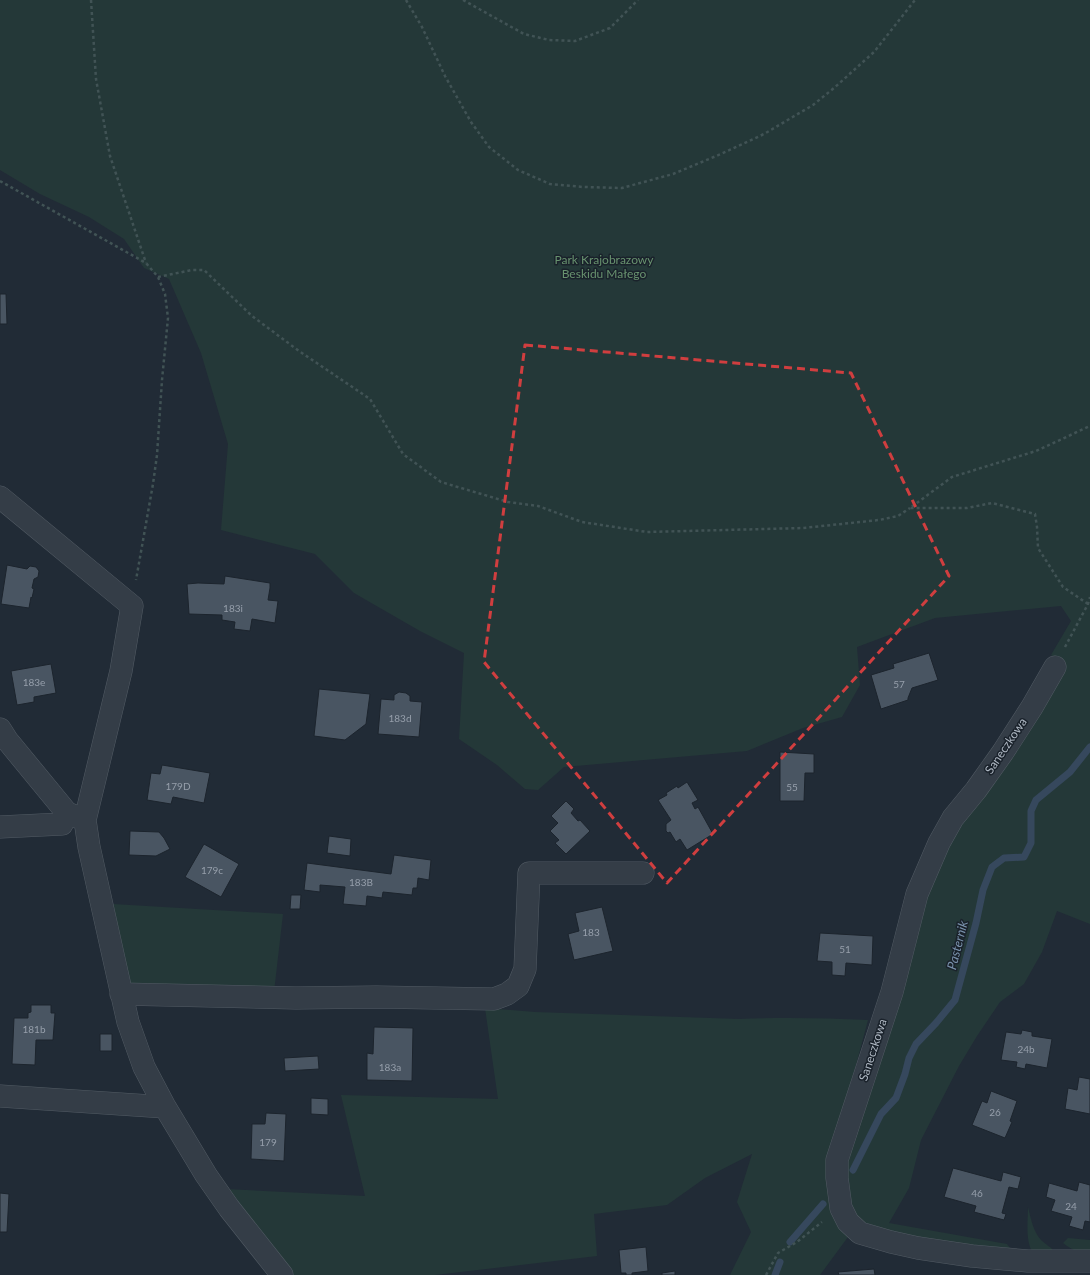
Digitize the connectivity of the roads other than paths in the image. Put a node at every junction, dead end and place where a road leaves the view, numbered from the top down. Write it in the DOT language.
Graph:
graph roads {
  1 [pos="0,497"];
  2 [pos="1055,667"];
  3 [pos="0,729"];
  4 [pos="76,817"];
  5 [pos="0,827"];
  6 [pos="642,873"];
  7 [pos="121,994"];
  8 [pos="0,1096"];
  9 [pos="164,1107"];
  10 [pos="1090,1261"];
  11 [pos="282,1275"];
  1 -- 4 [label="street"];
  2 -- 10 [label="street, Saneczkowa"];
  3 -- 4 [label="street"];
  4 -- 5 [label="street"];
  4 -- 7 [label="street"];
  6 -- 7 [label="street"];
  7 -- 9 [label="street"];
  8 -- 9 [label="street"];
  9 -- 11 [label="street"];
}
